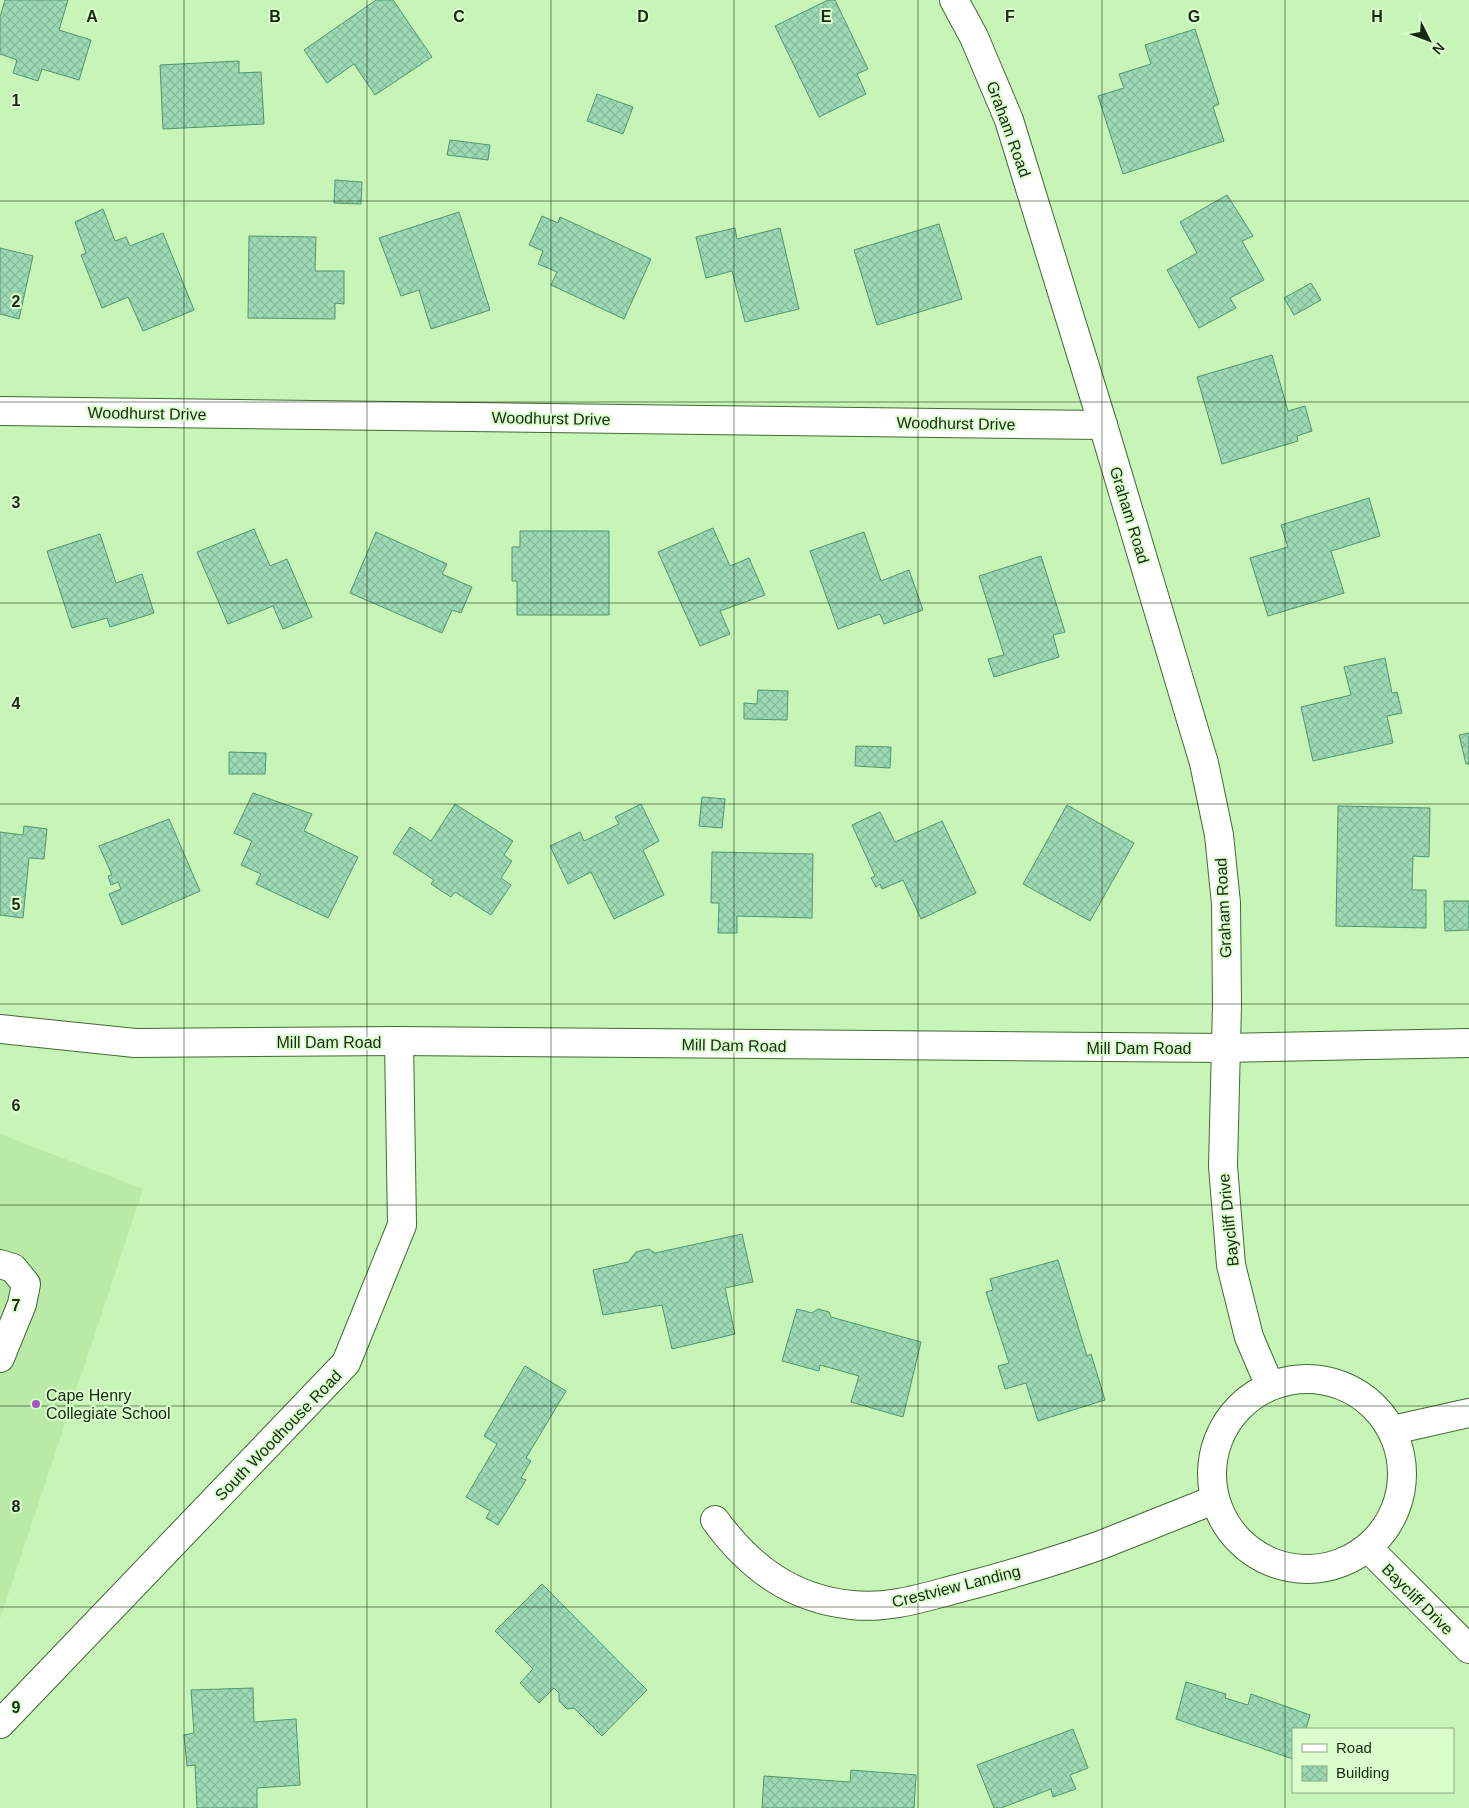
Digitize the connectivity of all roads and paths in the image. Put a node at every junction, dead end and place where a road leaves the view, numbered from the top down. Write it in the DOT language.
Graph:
graph roads {
  1 [pos="954,0"];
  2 [pos="0,411"];
  3 [pos="1103,425"];
  4 [pos="0,1029"];
  5 [pos="399,1041"];
  6 [pos="1469,1043"];
  7 [pos="1225,1048"];
  8 [pos="0,1264"];
  9 [pos="0,1358"];
  10 [pos="1270,1386"];
  11 [pos="1469,1413"];
  12 [pos="1393,1430"];
  13 [pos="1214,1500"];
  14 [pos="715,1520"];
  15 [pos="1368,1548"];
  16 [pos="1469,1649"];
  17 [pos="0,1724"];
  1 -- 3 [label="street, Graham Road"];
  2 -- 3 [label="street, Woodhurst Drive"];
  3 -- 7 [label="street, Graham Road"];
  4 -- 5 [label="street, Mill Dam Road"];
  5 -- 7 [label="street, Mill Dam Road"];
  5 -- 17 [label="street, South Woodhouse Road"];
  6 -- 7 [label="street, Mill Dam Road"];
  7 -- 10 [label="street, Baycliff Drive"];
  8 -- 9 [label="street"];
  10 -- 12 [label="street"];
  10 -- 13 [label="street"];
  11 -- 12 [label="street"];
  12 -- 15 [label="street"];
  13 -- 14 [label="street, Crestview Landing"];
  13 -- 15 [label="street"];
  15 -- 16 [label="street, Baycliff Drive"];
}
